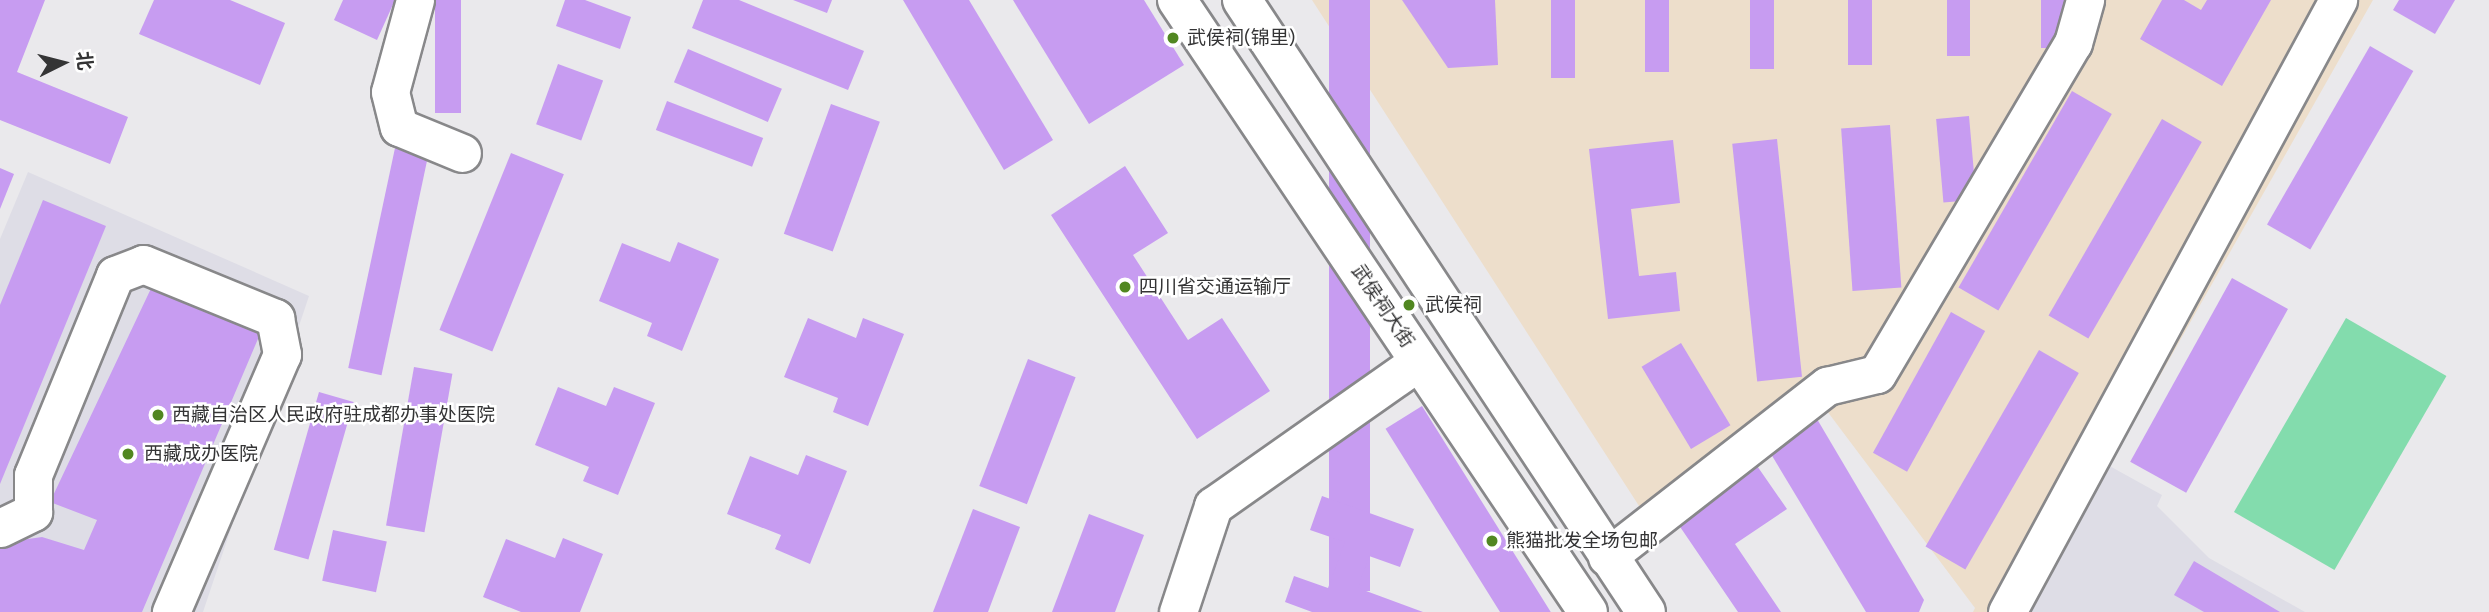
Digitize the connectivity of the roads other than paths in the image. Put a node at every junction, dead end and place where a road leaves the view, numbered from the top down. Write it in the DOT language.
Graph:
graph roads {
  1 [pos="415,0"];
  2 [pos="1177,0"];
  3 [pos="1242,0"];
  4 [pos="2085,0"];
  5 [pos="2338,0"];
  6 [pos="462,153"];
  7 [pos="1419,361"];
  8 [pos="0,528"];
  9 [pos="1607,557"];
  10 [pos="171,612"];
  11 [pos="1178,612"];
  12 [pos="1588,612"];
  13 [pos="1646,612"];
  14 [pos="2007,612"];
  1 -- 6 [label="street"];
  2 -- 7 [label="main road, 武侯祠大街"];
  3 -- 9 [label="main road"];
  4 -- 9 [label="street"];
  5 -- 14 [label="street"];
  7 -- 11 [label="street"];
  7 -- 12 [label="main road, 武侯祠大街"];
  8 -- 10 [label="street"];
  9 -- 13 [label="main road"];
}
